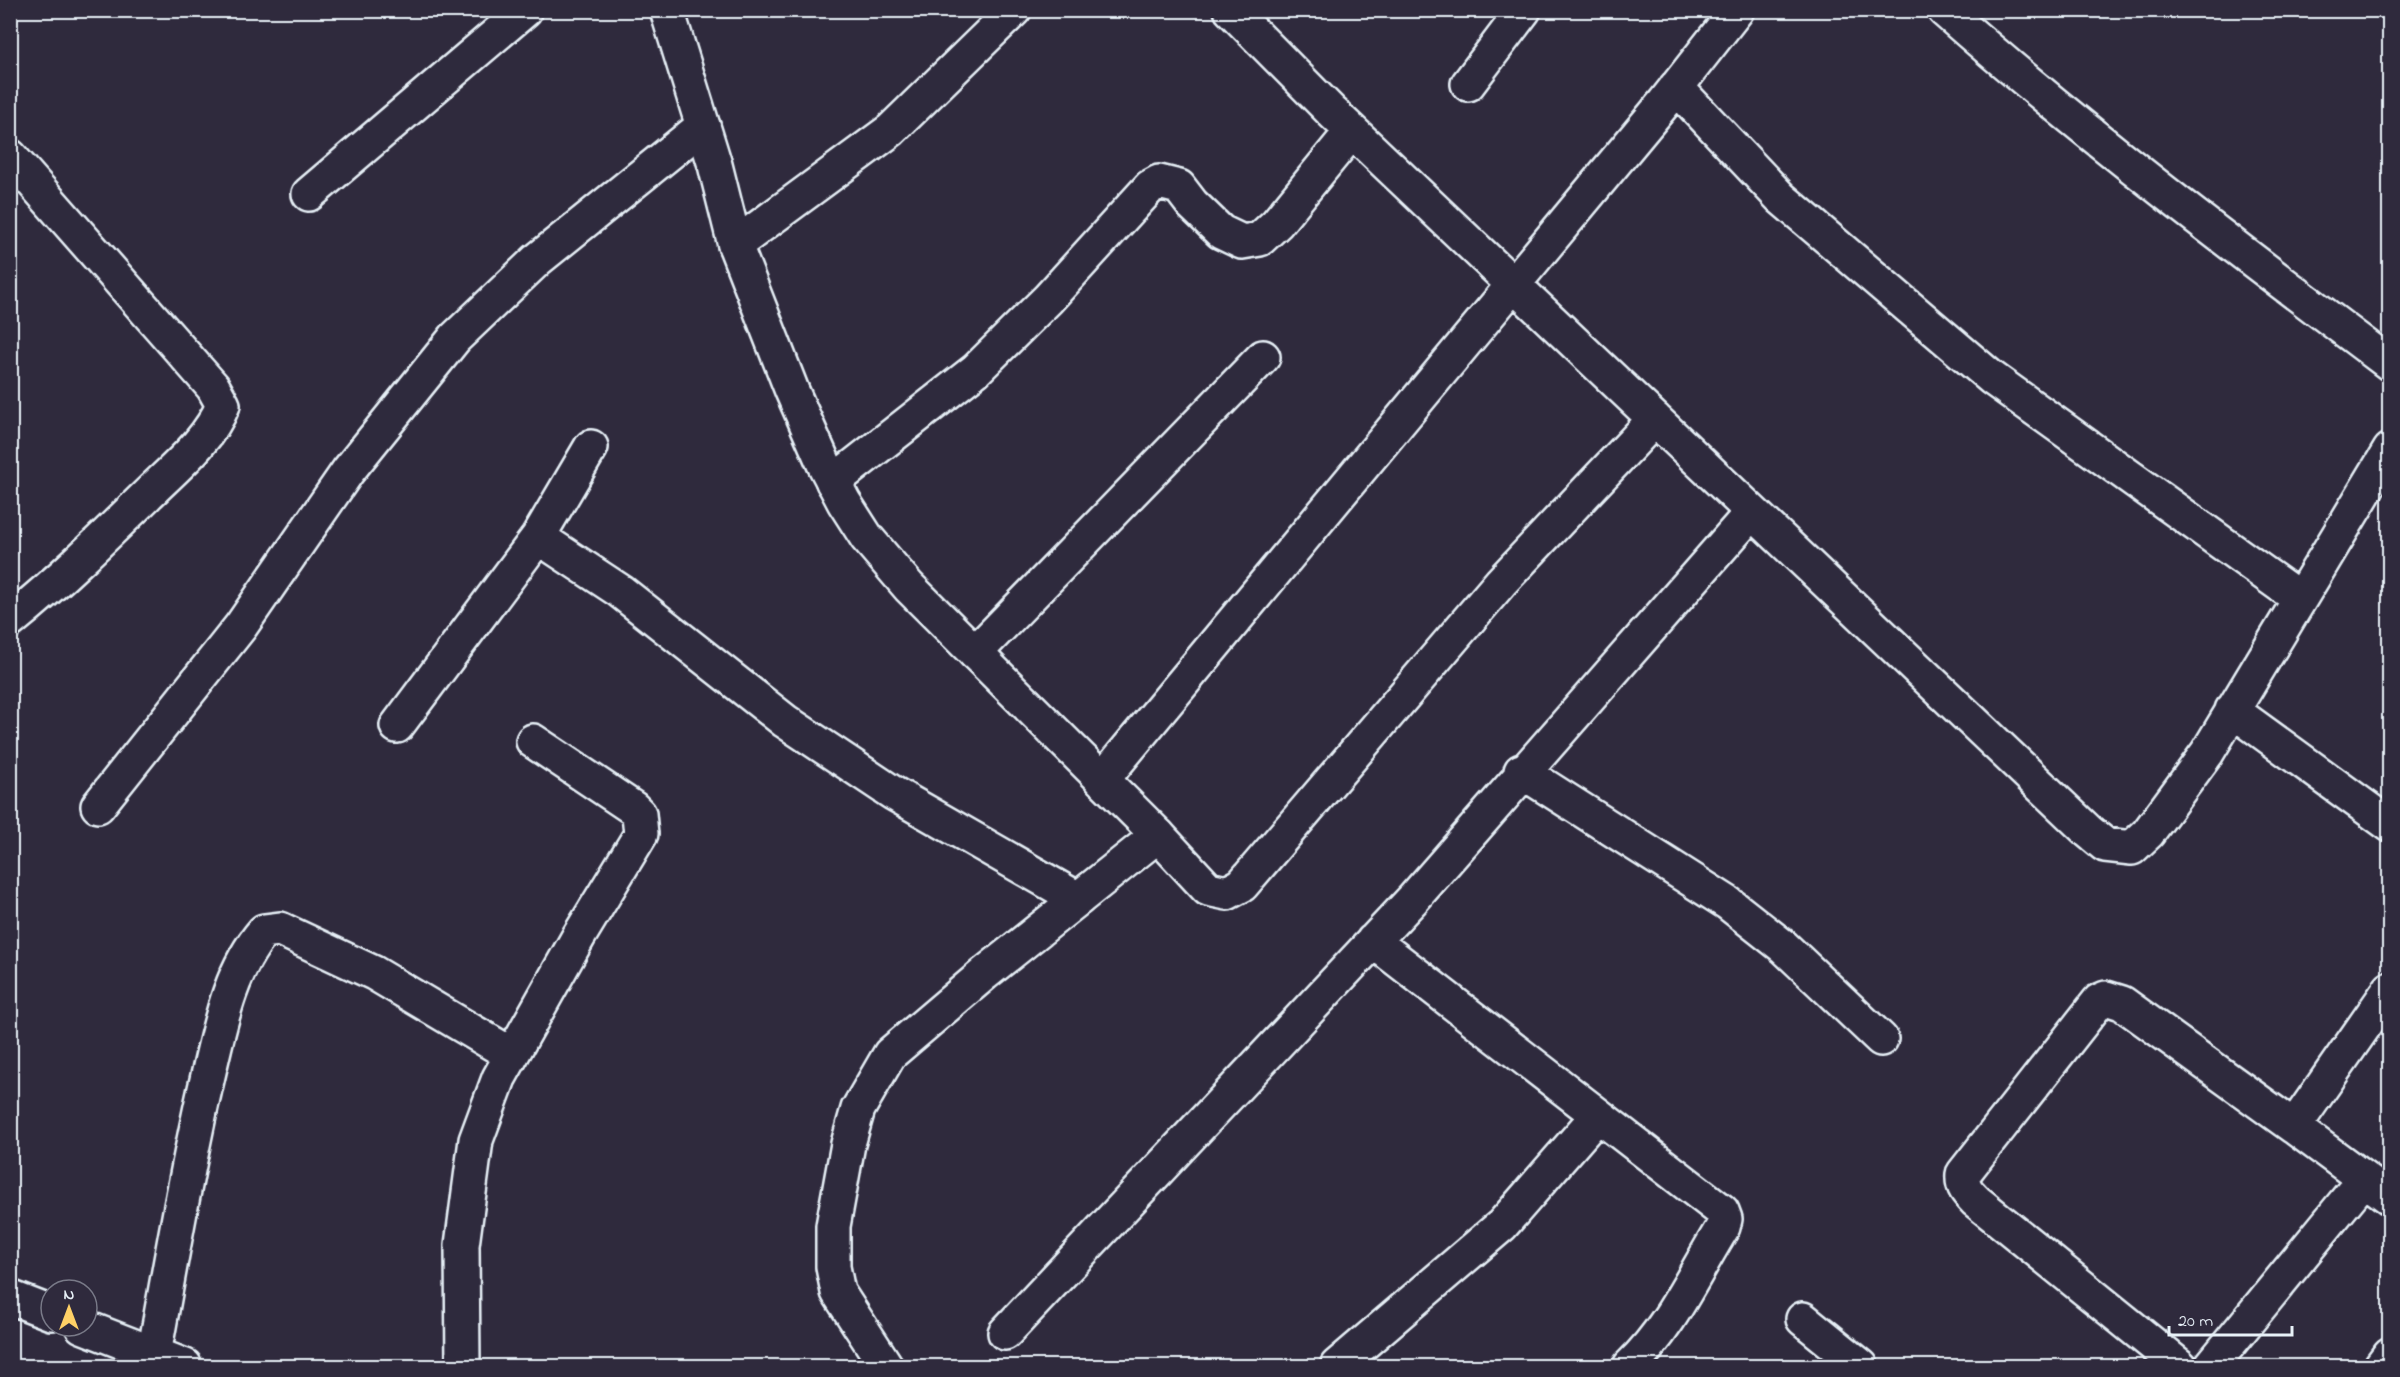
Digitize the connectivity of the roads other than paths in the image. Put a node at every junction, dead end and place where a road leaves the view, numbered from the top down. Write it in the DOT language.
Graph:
graph roads {
  1 [pos="525,10"];
  2 [pos="667,10"];
  3 [pos="1014,10"];
  4 [pos="1231,10"];
  5 [pos="1524,10"];
  6 [pos="1737,10"];
  7 [pos="1944,10"];
  8 [pos="1468,84"];
  9 [pos="1676,87"];
  10 [pos="703,126"];
  11 [pos="1352,131"];
  12 [pos="10,156"];
  13 [pos="309,194"];
  14 [pos="735,245"];
  15 [pos="1514,285"];
  16 [pos="1263,357"];
  17 [pos="2390,364"];
  18 [pos="1655,418"];
  19 [pos="591,447"];
  20 [pos="2390,450"];
  21 [pos="833,482"];
  22 [pos="1752,512"];
  23 [pos="538,537"];
  24 [pos="2300,599"];
  25 [pos="10,621"];
  26 [pos="975,653"];
  27 [pos="2232,710"];
  28 [pos="397,726"];
  29 [pos="533,741"];
  30 [pos="1521,771"];
  31 [pos="1102,780"];
  32 [pos="98,806"];
  33 [pos="2390,825"];
  34 [pos="1158,835"];
  35 [pos="1078,899"];
  36 [pos="1373,941"];
  37 [pos="2390,989"];
  38 [pos="1881,1039"];
  39 [pos="512,1055"];
  40 [pos="1598,1115"];
  41 [pos="2294,1127"];
  42 [pos="2377,1189"];
  43 [pos="10,1297"];
  44 [pos="39,1308"];
  45 [pos="1803,1319"];
  46 [pos="99,1333"];
  47 [pos="1005,1333"];
  48 [pos="154,1354"];
  49 [pos="2390,1354"];
  50 [pos="185,1366"];
  51 [pos="463,1366"];
  52 [pos="886,1366"];
  53 [pos="1337,1366"];
  54 [pos="1630,1366"];
  55 [pos="1861,1366"];
  56 [pos="2180,1366"];
  57 [pos="2211,1366"];
  58 [pos="2381,1366"];
  1 -- 13 [label="street"];
  2 -- 10 [label="street"];
  3 -- 14 [label="street"];
  4 -- 11 [label="street"];
  5 -- 8 [label="street"];
  6 -- 9 [label="street"];
  7 -- 17 [label="street"];
  9 -- 15 [label="street"];
  9 -- 24 [label="street"];
  10 -- 14 [label="street"];
  10 -- 32 [label="street"];
  11 -- 15 [label="street"];
  11 -- 21 [label="street"];
  12 -- 25 [label="street"];
  14 -- 21 [label="street"];
  15 -- 18 [label="street"];
  15 -- 31 [label="street"];
  16 -- 26 [label="street"];
  18 -- 22 [label="street"];
  18 -- 34 [label="street"];
  19 -- 23 [label="street"];
  20 -- 24 [label="street"];
  21 -- 26 [label="street"];
  22 -- 27 [label="street"];
  22 -- 30 [label="street"];
  23 -- 28 [label="street"];
  23 -- 35 [label="street"];
  24 -- 27 [label="street"];
  26 -- 31 [label="street"];
  27 -- 33 [label="street"];
  29 -- 39 [label="street"];
  30 -- 36 [label="street"];
  30 -- 38 [label="street"];
  31 -- 34 [label="street"];
  34 -- 35 [label="street"];
  35 -- 52 [label="street"];
  36 -- 40 [label="street"];
  36 -- 47 [label="street"];
  37 -- 41 [label="street"];
  39 -- 48 [label="street"];
  39 -- 51 [label="street"];
  40 -- 53 [label="street"];
  40 -- 54 [label="street"];
  41 -- 42 [label="street"];
  41 -- 56 [label="street"];
  42 -- 57 [label="street"];
  43 -- 44 [label="street"];
  45 -- 55 [label="street"];
  46 -- 48 [label="street"];
  48 -- 50 [label="street"];
  49 -- 58 [label="street"];
}
